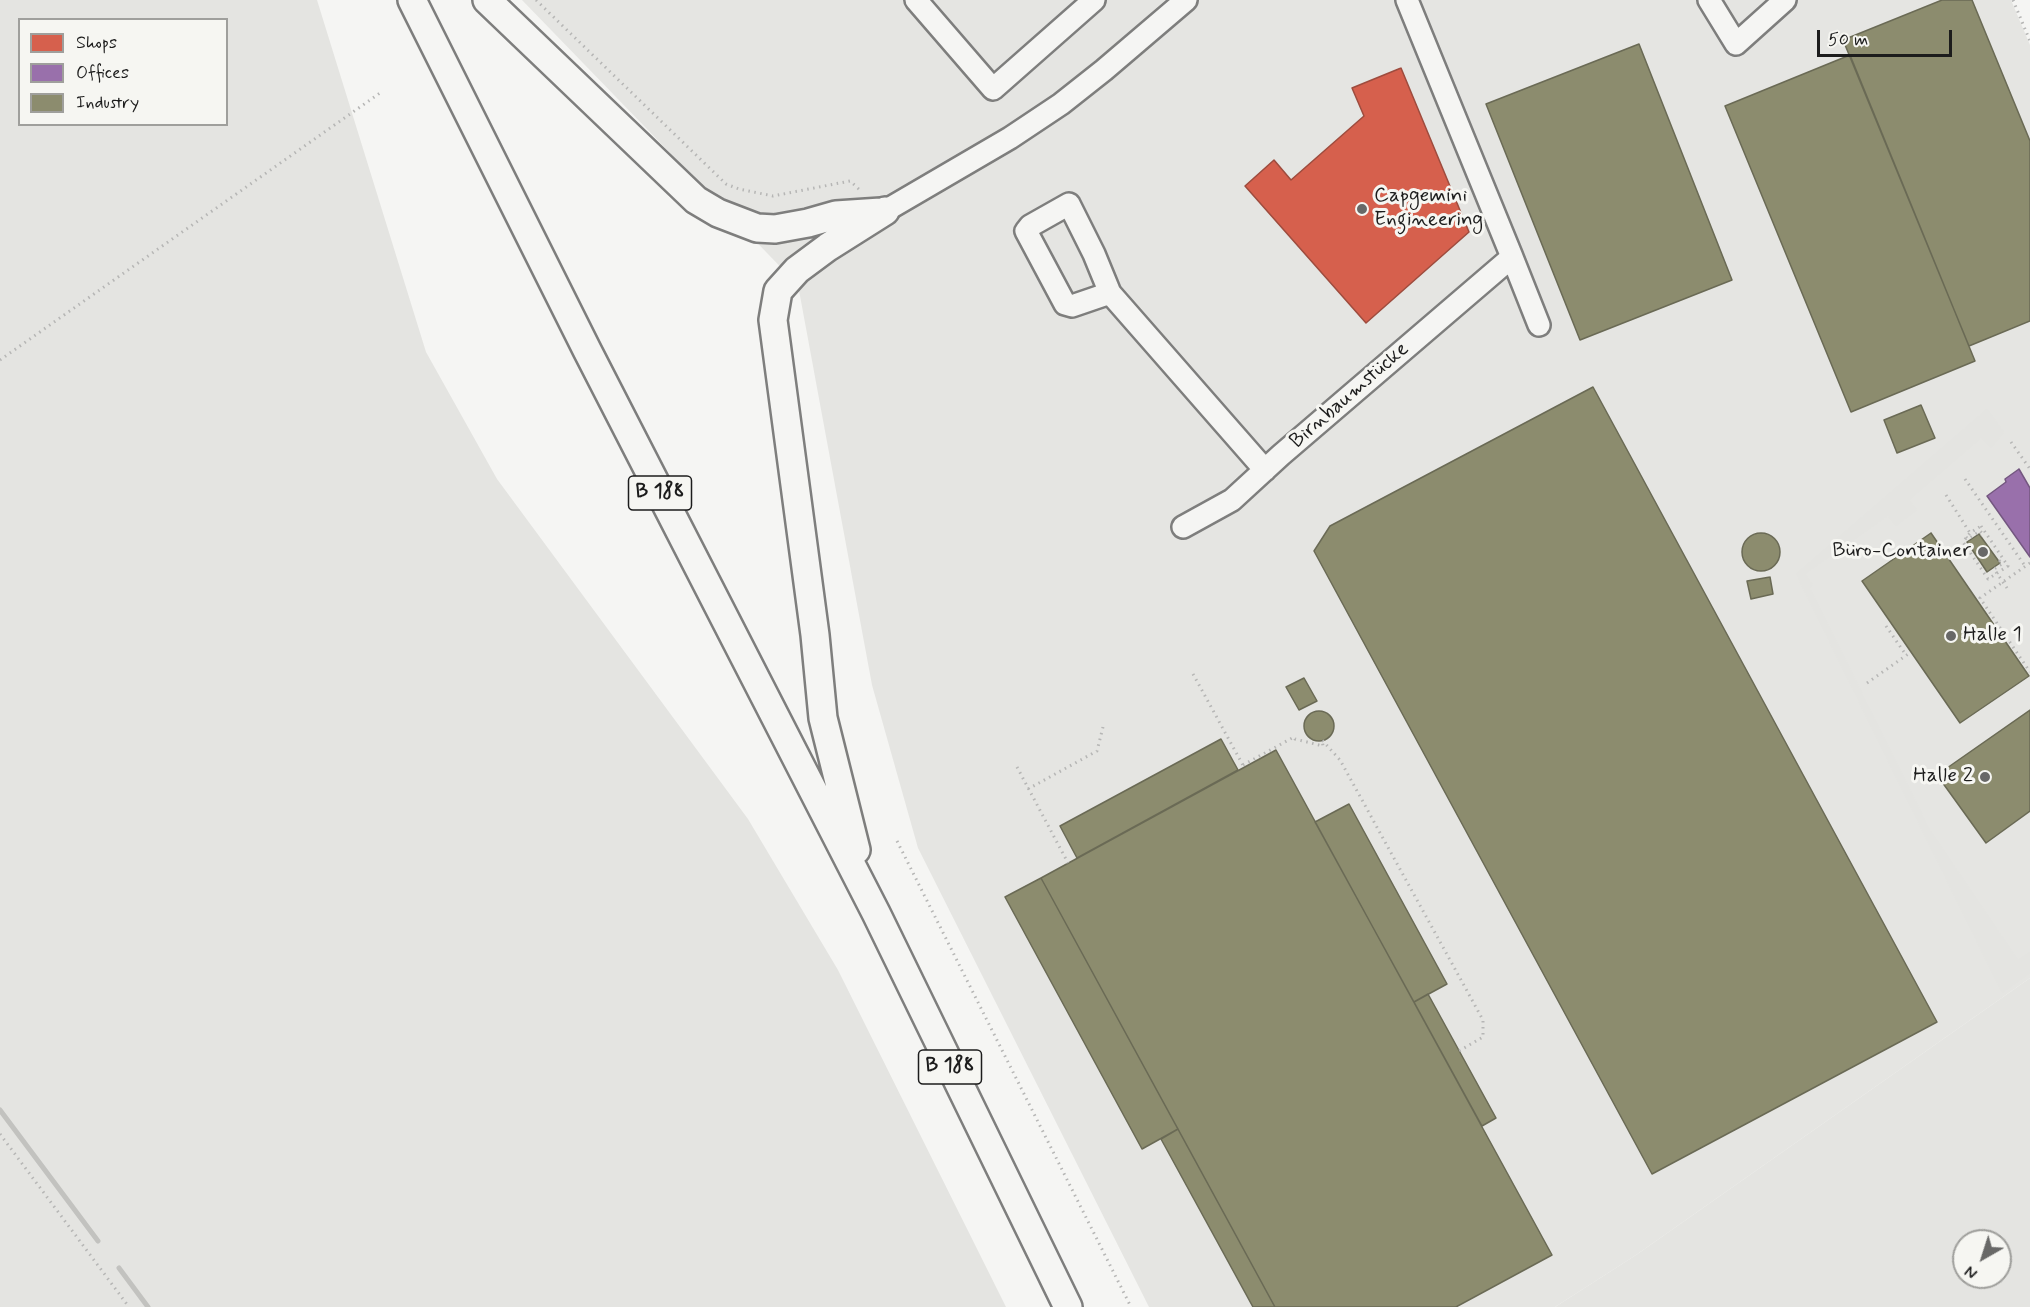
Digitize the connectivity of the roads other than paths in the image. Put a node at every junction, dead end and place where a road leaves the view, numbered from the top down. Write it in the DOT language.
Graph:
graph roads {
  1 [pos="412,0"];
  2 [pos="487,0"];
  3 [pos="916,0"];
  4 [pos="1094,0"];
  5 [pos="1186,0"];
  6 [pos="1407,0"];
  7 [pos="1708,0"];
  8 [pos="1785,0"];
  9 [pos="885,211"];
  10 [pos="1512,257"];
  11 [pos="1110,294"];
  12 [pos="1539,325"];
  13 [pos="1265,470"];
  14 [pos="1183,526"];
  15 [pos="876,913"];
  16 [pos="1068,1307"];
  1 -- 15 [label="main road, B 188"];
  2 -- 9 [label="main road"];
  3 -- 4 [label="street"];
  5 -- 9 [label="street"];
  6 -- 10 [label="street"];
  7 -- 8 [label="street"];
  9 -- 15 [label="main road"];
  10 -- 12 [label="street"];
  10 -- 13 [label="street, Birnbaumstücke"];
  11 -- 11 [label="street"];
  11 -- 13 [label="street"];
  13 -- 14 [label="street, Birnbaumstücke"];
  15 -- 16 [label="main road, B 188"];
}
